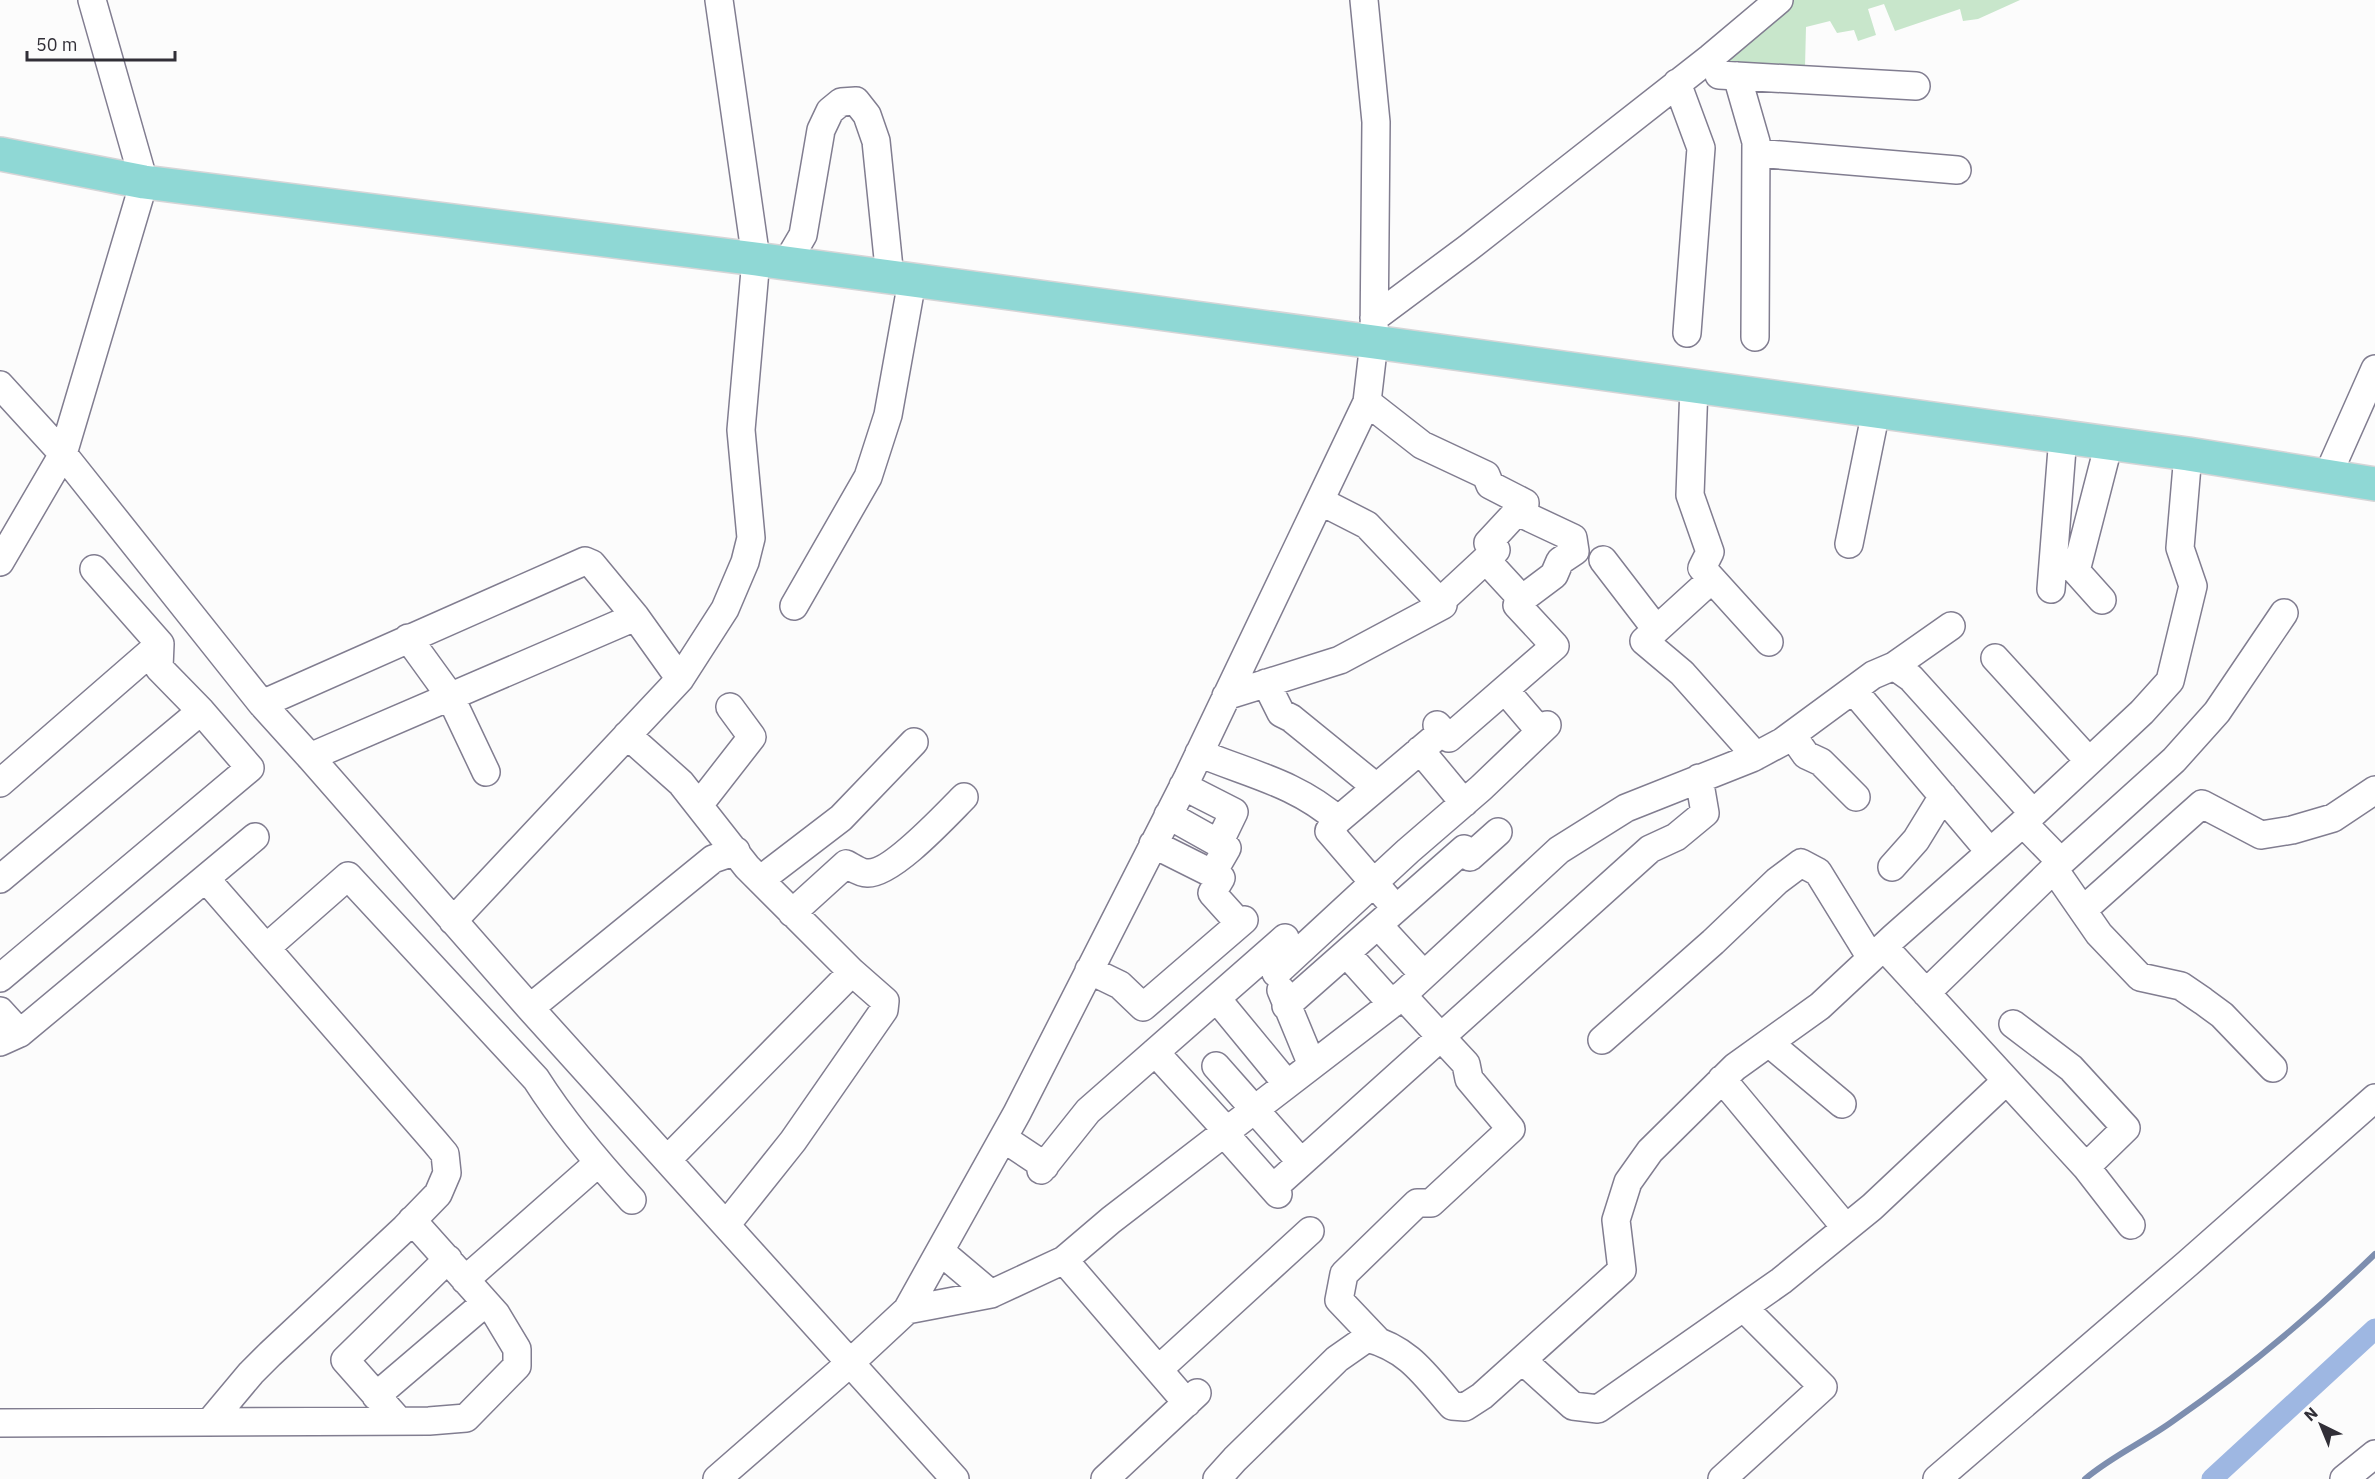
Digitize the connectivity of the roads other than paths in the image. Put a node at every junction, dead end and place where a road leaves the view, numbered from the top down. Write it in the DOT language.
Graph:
graph roads {
  1 [pos="92,0"];
  2 [pos="719,0"];
  3 [pos="1364,0"];
  4 [pos="1779,0"];
  5 [pos="1737,76"];
  6 [pos="1684,78"];
  7 [pos="1916,86"];
  8 [pos="1756,153"];
  9 [pos="0,154"];
  10 [pos="1957,170"];
  11 [pos="144,182"];
  12 [pos="771,261"];
  13 [pos="901,279"];
  14 [pos="1374,330"];
  15 [pos="1687,333"];
  16 [pos="1755,337"];
  17 [pos="2375,369"];
  18 [pos="1694,386"];
  19 [pos="1,387"];
  20 [pos="1367,402"];
  21 [pos="1876,411"];
  22 [pos="2063,436"];
  23 [pos="2109,443"];
  24 [pos="63,453"];
  25 [pos="2188,454"];
  26 [pos="2327,477"];
  27 [pos="2375,484"];
  28 [pos="1320,501"];
  29 [pos="1525,503"];
  30 [pos="1849,544"];
  31 [pos="1486,560"];
  32 [pos="1603,560"];
  33 [pos="0,562"];
  34 [pos="94,569"];
  35 [pos="1712,579"];
  36 [pos="2051,589"];
  37 [pos="1522,599"];
  38 [pos="2102,600"];
  39 [pos="1440,602"];
  40 [pos="794,606"];
  41 [pos="2284,613"];
  42 [pos="635,617"];
  43 [pos="1952,626"];
  44 [pos="1656,629"];
  45 [pos="408,638"];
  46 [pos="1769,642"];
  47 [pos="160,644"];
  48 [pos="1995,658"];
  49 [pos="1894,666"];
  50 [pos="680,679"];
  51 [pos="1266,683"];
  52 [pos="1505,690"];
  53 [pos="1853,690"];
  54 [pos="450,696"];
  55 [pos="1226,696"];
  56 [pos="261,704"];
  57 [pos="730,707"];
  58 [pos="201,711"];
  59 [pos="627,735"];
  60 [pos="1792,735"];
  61 [pos="914,742"];
  62 [pos="1420,750"];
  63 [pos="1199,753"];
  64 [pos="310,756"];
  65 [pos="1756,756"];
  66 [pos="2089,761"];
  67 [pos="486,772"];
  68 [pos="1699,778"];
  69 [pos="0,783"];
  70 [pos="1183,786"];
  71 [pos="1376,788"];
  72 [pos="2375,790"];
  73 [pos="1943,796"];
  74 [pos="964,797"];
  75 [pos="1856,797"];
  76 [pos="1464,802"];
  77 [pos="699,805"];
  78 [pos="1168,815"];
  79 [pos="2028,818"];
  80 [pos="1338,820"];
  81 [pos="1498,832"];
  82 [pos="255,837"];
  83 [pos="1219,843"];
  84 [pos="1153,844"];
  85 [pos="736,851"];
  86 [pos="1408,851"];
  87 [pos="1990,852"];
  88 [pos="2057,865"];
  89 [pos="1892,867"];
  90 [pos="1212,874"];
  91 [pos="1431,878"];
  92 [pos="0,879"];
  93 [pos="206,879"];
  94 [pos="760,880"];
  95 [pos="1374,883"];
  96 [pos="2082,910"];
  97 [pos="792,913"];
  98 [pos="1387,917"];
  99 [pos="453,921"];
  100 [pos="1237,925"];
  101 [pos="1285,938"];
  102 [pos="266,948"];
  103 [pos="1877,952"];
  104 [pos="1347,954"];
  105 [pos="1265,965"];
  106 [pos="1089,970"];
  107 [pos="852,972"];
  108 [pos="1424,975"];
  109 [pos="0,978"];
  110 [pos="1926,993"];
  111 [pos="1217,999"];
  112 [pos="1397,999"];
  113 [pos="1147,1004"];
  114 [pos="1287,1006"];
  115 [pos="530,1008"];
  116 [pos="0,1011"];
  117 [pos="2013,1024"];
  118 [pos="1176,1035"];
  119 [pos="1440,1036"];
  120 [pos="10,1037"];
  121 [pos="1602,1040"];
  122 [pos="1769,1043"];
  123 [pos="1155,1052"];
  124 [pos="1312,1065"];
  125 [pos="1216,1066"];
  126 [pos="2273,1068"];
  127 [pos="1722,1079"];
  128 [pos="2006,1080"];
  129 [pos="1287,1084"];
  130 [pos="2375,1098"];
  131 [pos="1842,1104"];
  132 [pos="1255,1109"];
  133 [pos="1225,1132"];
  134 [pos="1003,1138"];
  135 [pos="667,1160"];
  136 [pos="1301,1162"];
  137 [pos="598,1163"];
  138 [pos="2086,1167"];
  139 [pos="632,1200"];
  140 [pos="412,1220"];
  141 [pos="726,1225"];
  142 [pos="2131,1225"];
  143 [pos="1846,1228"];
  144 [pos="1310,1231"];
  145 [pos="940,1251"];
  146 [pos="447,1259"];
  147 [pos="1064,1260"];
  148 [pos="465,1280"];
  149 [pos="991,1294"];
  150 [pos="485,1303"];
  151 [pos="1744,1308"];
  152 [pos="907,1310"];
  153 [pos="1377,1340"];
  154 [pos="1522,1360"];
  155 [pos="850,1364"];
  156 [pos="1159,1369"];
  157 [pos="376,1396"];
  158 [pos="210,1422"];
  159 [pos="399,1422"];
  160 [pos="0,1423"];
  161 [pos="717,1479"];
  162 [pos="955,1479"];
  163 [pos="1105,1479"];
  164 [pos="1217,1479"];
  165 [pos="1722,1479"];
  166 [pos="1937,1479"];
  1 -- 11 [label="street"];
  2 -- 12 [label="street"];
  3 -- 14 [label="street"];
  4 -- 6 [label="street"];
  5 -- 6 [label="street"];
  5 -- 7 [label="street"];
  5 -- 8 [label="street"];
  6 -- 14 [label="street"];
  6 -- 15 [label="street"];
  8 -- 10 [label="street"];
  8 -- 16 [label="street"];
  9 -- 11 [label="main road"];
  11 -- 12 [label="main road"];
  11 -- 24 [label="street"];
  12 -- 13 [label="main road"];
  12 -- 13 [label="street"];
  12 -- 50 [label="street"];
  13 -- 14 [label="main road"];
  13 -- 40 [label="street"];
  14 -- 18 [label="main road"];
  14 -- 20 [label="street"];
  17 -- 26 [label="street"];
  18 -- 21 [label="main road"];
  18 -- 35 [label="street"];
  19 -- 24 [label="street"];
  20 -- 28 [label="street"];
  20 -- 29 [label="street"];
  21 -- 22 [label="main road"];
  21 -- 30 [label="street"];
  22 -- 23 [label="main road"];
  22 -- 36 [label="street"];
  23 -- 25 [label="main road"];
  23 -- 38 [label="street"];
  24 -- 33 [label="street"];
  24 -- 56 [label="street"];
  25 -- 26 [label="main road"];
  25 -- 66 [label="street"];
  26 -- 27 [label="main road"];
  28 -- 39 [label="street"];
  28 -- 55 [label="street"];
  29 -- 31 [label="street"];
  29 -- 37 [label="street"];
  31 -- 37 [label="street"];
  31 -- 39 [label="street"];
  32 -- 44 [label="street"];
  34 -- 47 [label="street"];
  35 -- 44 [label="street"];
  35 -- 46 [label="street"];
  37 -- 52 [label="street"];
  39 -- 51 [label="street"];
  41 -- 88 [label="street"];
  42 -- 45 [label="street"];
  42 -- 50 [label="street"];
  42 -- 54 [label="street"];
  43 -- 49 [label="street"];
  44 -- 65 [label="street"];
  45 -- 54 [label="street"];
  45 -- 56 [label="street"];
  47 -- 58 [label="street"];
  47 -- 69 [label="street"];
  48 -- 66 [label="street"];
  49 -- 53 [label="street"];
  49 -- 79 [label="street"];
  50 -- 59 [label="street"];
  51 -- 55 [label="street"];
  51 -- 71 [label="street"];
  52 -- 62 [label="street"];
  52 -- 76 [label="street"];
  53 -- 60 [label="street"];
  53 -- 73 [label="street"];
  54 -- 64 [label="street"];
  54 -- 67 [label="street"];
  55 -- 63 [label="street"];
  56 -- 64 [label="street"];
  57 -- 77 [label="street"];
  58 -- 92 [label="street"];
  58 -- 109 [label="street"];
  59 -- 77 [label="street"];
  59 -- 99 [label="street"];
  60 -- 65 [label="street"];
  60 -- 75 [label="street"];
  61 -- 94 [label="street"];
  62 -- 71 [label="street"];
  62 -- 76 [label="street"];
  63 -- 70 [label="street"];
  63 -- 80 [label="street"];
  64 -- 99 [label="street"];
  65 -- 68 [label="street"];
  66 -- 79 [label="street"];
  68 -- 108 [label="street"];
  68 -- 119 [label="street"];
  70 -- 78 [label="street"];
  70 -- 83 [label="street"];
  71 -- 80 [label="street"];
  72 -- 96 [label="street"];
  73 -- 87 [label="street"];
  73 -- 89 [label="street"];
  74 -- 97 [label="street"];
  76 -- 86 [label="street"];
  77 -- 85 [label="street"];
  78 -- 83 [label="street"];
  78 -- 84 [label="street"];
  79 -- 87 [label="street"];
  79 -- 88 [label="street"];
  80 -- 95 [label="street"];
  81 -- 91 [label="street"];
  82 -- 93 [label="street"];
  83 -- 90 [label="street"];
  84 -- 90 [label="street"];
  84 -- 106 [label="street"];
  85 -- 94 [label="street"];
  85 -- 115 [label="street"];
  86 -- 91 [label="street"];
  86 -- 95 [label="street"];
  87 -- 103 [label="street"];
  88 -- 96 [label="street"];
  88 -- 110 [label="street"];
  90 -- 100 [label="street"];
  91 -- 98 [label="street"];
  93 -- 102 [label="street"];
  93 -- 120 [label="street"];
  94 -- 97 [label="street"];
  95 -- 98 [label="street"];
  95 -- 105 [label="street"];
  96 -- 126 [label="street"];
  97 -- 107 [label="street"];
  98 -- 104 [label="street"];
  98 -- 108 [label="street"];
  99 -- 115 [label="street"];
  100 -- 105 [label="street"];
  100 -- 113 [label="street"];
  101 -- 105 [label="street"];
  102 -- 137 [label="street"];
  102 -- 140 [label="street"];
  103 -- 110 [label="street"];
  103 -- 121 [label="street"];
  103 -- 122 [label="street"];
  104 -- 112 [label="street"];
  104 -- 114 [label="street"];
  105 -- 111 [label="street"];
  105 -- 114 [label="street"];
  106 -- 113 [label="street"];
  106 -- 134 [label="street"];
  107 -- 135 [label="street"];
  107 -- 141 [label="street"];
  108 -- 112 [label="street"];
  110 -- 128 [label="street"];
  111 -- 118 [label="street"];
  111 -- 129 [label="street"];
  112 -- 119 [label="street"];
  112 -- 124 [label="street"];
  113 -- 118 [label="street"];
  114 -- 124 [label="street"];
  115 -- 135 [label="street"];
  116 -- 120 [label="street"];
  117 -- 138 [label="street"];
  118 -- 123 [label="street"];
  119 -- 136 [label="street"];
  119 -- 153 [label="street"];
  122 -- 127 [label="street"];
  122 -- 131 [label="street"];
  123 -- 133 [label="street"];
  123 -- 134 [label="street"];
  124 -- 129 [label="street"];
  125 -- 132 [label="street"];
  127 -- 143 [label="street"];
  127 -- 154 [label="street"];
  128 -- 138 [label="street"];
  128 -- 143 [label="street"];
  129 -- 132 [label="street"];
  130 -- 166 [label="street"];
  132 -- 133 [label="street"];
  132 -- 136 [label="street"];
  133 -- 136 [label="street"];
  133 -- 147 [label="street"];
  134 -- 145 [label="street"];
  135 -- 141 [label="street"];
  137 -- 139 [label="street"];
  137 -- 148 [label="street"];
  138 -- 142 [label="street"];
  140 -- 146 [label="street"];
  140 -- 158 [label="street"];
  141 -- 155 [label="street"];
  143 -- 151 [label="street"];
  144 -- 156 [label="street"];
  145 -- 149 [label="street"];
  145 -- 152 [label="street"];
  146 -- 148 [label="street"];
  146 -- 157 [label="street"];
  147 -- 149 [label="street"];
  147 -- 156 [label="street"];
  148 -- 150 [label="street"];
  149 -- 152 [label="street"];
  150 -- 157 [label="street"];
  150 -- 159 [label="street"];
  151 -- 154 [label="street"];
  151 -- 165 [label="street"];
  152 -- 155 [label="street"];
  153 -- 154 [label="street"];
  153 -- 164 [label="street"];
  155 -- 161 [label="street"];
  155 -- 162 [label="street"];
  156 -- 163 [label="street"];
  157 -- 159 [label="street"];
  158 -- 159 [label="street"];
  158 -- 160 [label="street"];
}
